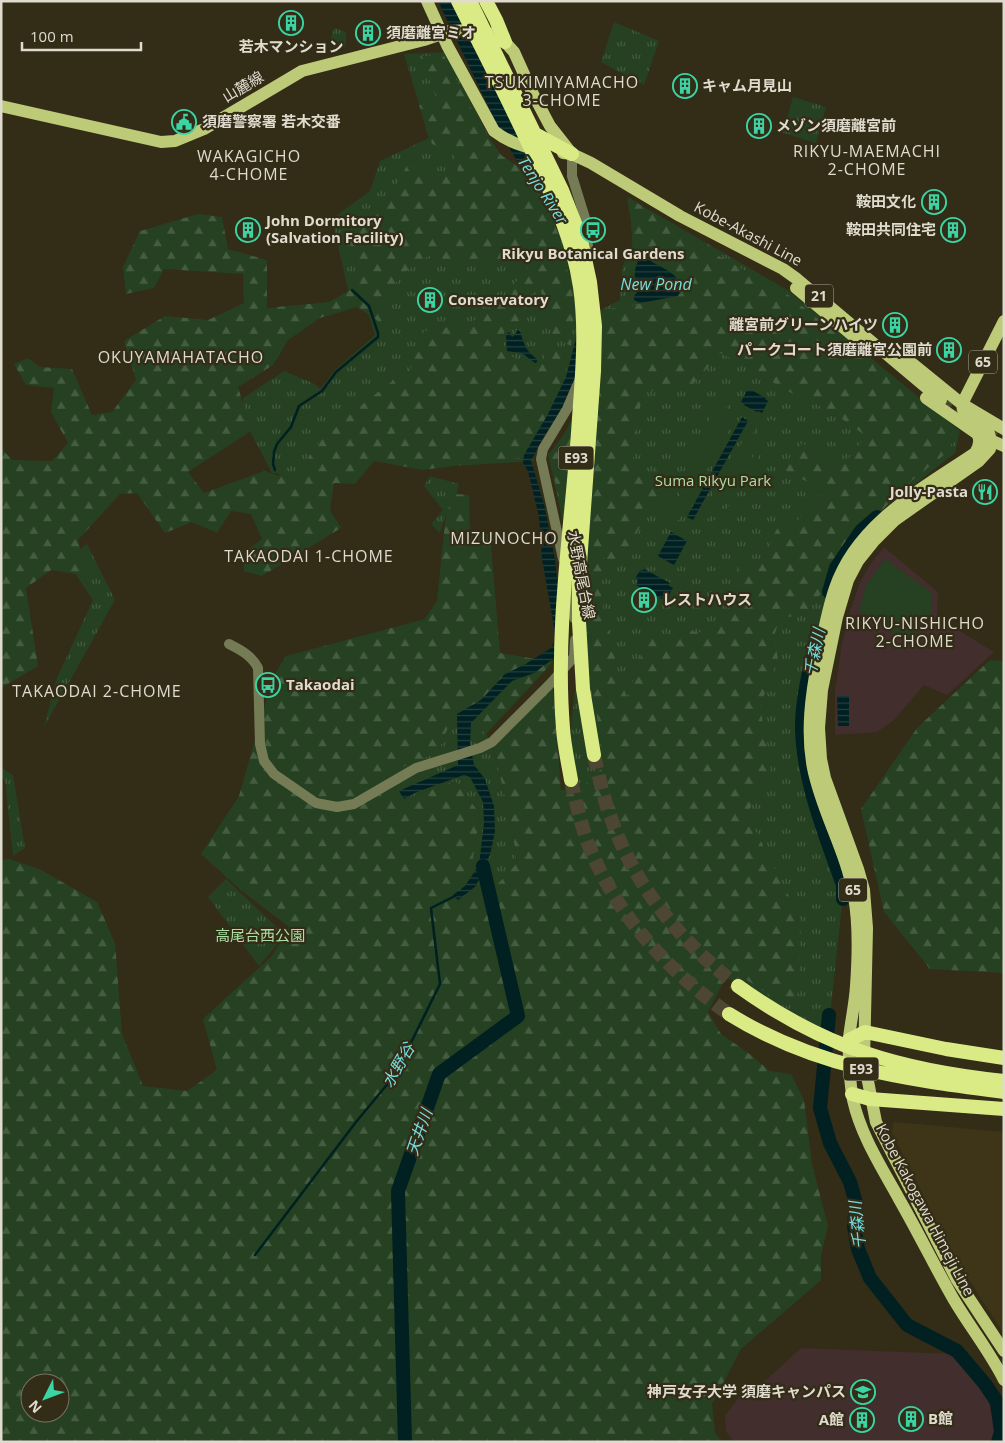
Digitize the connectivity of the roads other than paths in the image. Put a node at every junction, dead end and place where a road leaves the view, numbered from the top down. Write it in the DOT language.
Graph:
graph roads {
  1 [pos="427,1"];
  2 [pos="449,1"];
  3 [pos="458,1"];
  4 [pos="470,1"];
  5 [pos="486,1"];
  6 [pos="446,33"];
  7 [pos="505,42"];
  8 [pos="1,106"];
  9 [pos="529,144"];
  10 [pos="572,154"];
  11 [pos="680,216"];
  12 [pos="1004,321"];
  13 [pos="941,400"];
  14 [pos="962,404"];
  15 [pos="1004,429"];
  16 [pos="1004,436"];
  17 [pos="985,438"];
  18 [pos="1004,446"];
  19 [pos="977,457"];
  20 [pos="229,644"];
  21 [pos="594,755"];
  22 [pos="571,780"];
  23 [pos="738,986"];
  24 [pos="728,1014"];
  25 [pos="865,1032"];
  26 [pos="849,1040"];
  27 [pos="1004,1058"];
  28 [pos="1004,1081"];
  29 [pos="1004,1092"];
  30 [pos="852,1094"];
  31 [pos="870,1099"];
  32 [pos="1004,1109"];
  33 [pos="1004,1351"];
  34 [pos="1004,1380"];
  1 -- 6 [label="main road, Kobe-Akashi Line / 21"];
  2 -- 10 [label="highway"];
  3 -- 9 [label="highway"];
  4 -- 9 [label="highway"];
  5 -- 7 [label="highway"];
  6 -- 7 [label="main road"];
  6 -- 8 [label="main road, 山麓線"];
  6 -- 9 [label="main road, Kobe-Akashi Line / 21"];
  7 -- 10 [label="main road, Kobe-Akashi Line / 21"];
  9 -- 10 [label="main road, Kobe-Akashi Line / 21"];
  9 -- 21 [label="highway, E93"];
  9 -- 22 [label="highway, E93"];
  10 -- 11 [label="main road, Kobe-Akashi Line / 21"];
  10 -- 20 [label="street, 水野高尾台線"];
  11 -- 13 [label="main road, Kobe-Akashi Line / 21"];
  11 -- 14 [label="main road"];
  11 -- 17 [label="main road"];
  12 -- 14 [label="main road, 65"];
  14 -- 15 [label="main road"];
  14 -- 17 [label="main road"];
  16 -- 17 [label="street"];
  17 -- 18 [label="main road"];
  17 -- 19 [label="main road, Kobe Kakogawa Himeji Line / 65"];
  18 -- 19 [label="main road"];
  19 -- 25 [label="main road, Kobe Kakogawa Himeji Line / 65"];
  19 -- 26 [label="main road, Kobe Kakogawa Himeji Line / 65"];
  23 -- 28 [label="highway, E93"];
  24 -- 29 [label="highway, E93"];
  25 -- 26 [label="highway"];
  25 -- 27 [label="highway"];
  25 -- 31 [label="main road, Kobe Kakogawa Himeji Line / 65"];
  26 -- 30 [label="main road, Kobe Kakogawa Himeji Line / 65"];
  30 -- 31 [label="highway"];
  30 -- 34 [label="main road, Kobe Kakogawa Himeji Line / 65"];
  31 -- 32 [label="highway"];
  31 -- 33 [label="main road, Kobe Kakogawa Himeji Line / 65"];
}
